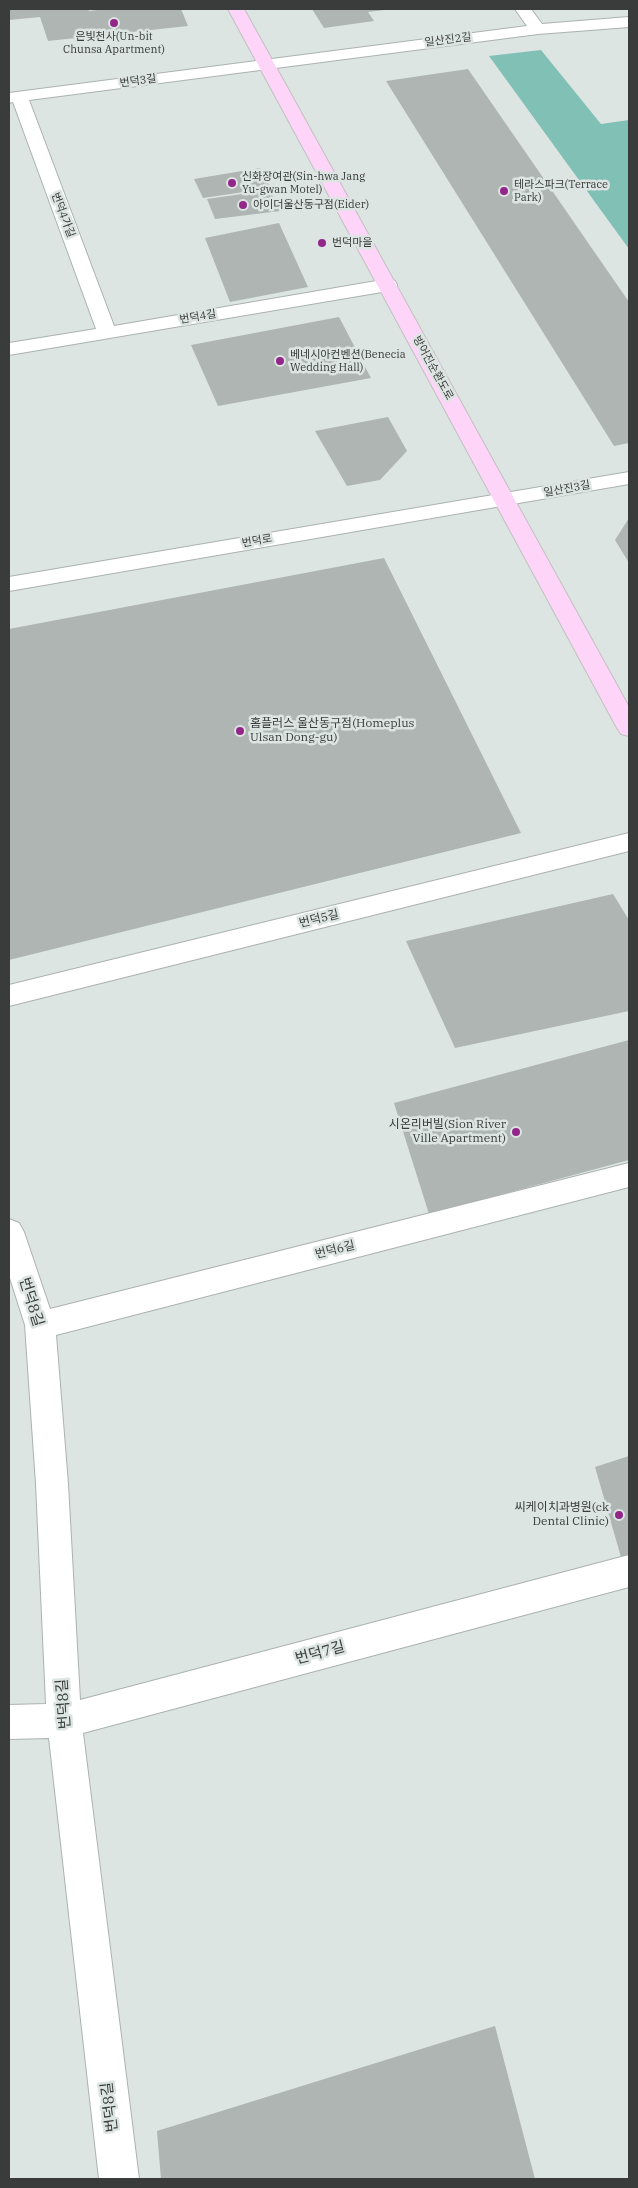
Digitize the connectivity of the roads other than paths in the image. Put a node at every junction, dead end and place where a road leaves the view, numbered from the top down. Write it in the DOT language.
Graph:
graph roads {
  1 [pos="236,9"];
  2 [pos="523,9"];
  3 [pos="629,22"];
  4 [pos="538,29"];
  5 [pos="267,63"];
  6 [pos="14,97"];
  7 [pos="388,285"];
  8 [pos="107,333"];
  9 [pos="9,349"];
  10 [pos="629,478"];
  11 [pos="505,500"];
  12 [pos="9,584"];
  13 [pos="629,728"];
  14 [pos="629,842"];
  15 [pos="9,996"];
  16 [pos="629,1175"];
  17 [pos="9,1232"];
  18 [pos="40,1324"];
  19 [pos="629,1571"];
  20 [pos="64,1721"];
  21 [pos="9,1722"];
  22 [pos="119,2179"];
  1 -- 5 [label="main road, 방어진순환도로"];
  2 -- 4 [label="street"];
  3 -- 4 [label="street, 일산진2길"];
  4 -- 5 [label="street, 일산진2길"];
  5 -- 6 [label="street, 번덕3길"];
  5 -- 7 [label="main road, 방어진순환도로"];
  6 -- 8 [label="street, 번덕4가길"];
  7 -- 8 [label="street, 번덕4길"];
  7 -- 11 [label="main road, 방어진순환도로"];
  8 -- 9 [label="street, 번덕4길"];
  10 -- 11 [label="street, 일산진3길"];
  11 -- 12 [label="street, 번덕로"];
  11 -- 13 [label="main road, 방어진순환도로"];
  14 -- 15 [label="street, 번덕5길"];
  16 -- 18 [label="street, 번덕6길"];
  17 -- 18 [label="street, 번덕8길"];
  18 -- 20 [label="street, 번덕8길"];
  19 -- 20 [label="street, 번덕7길"];
  20 -- 21 [label="street, 번덕7길"];
  20 -- 22 [label="street, 번덕8길"];
}
